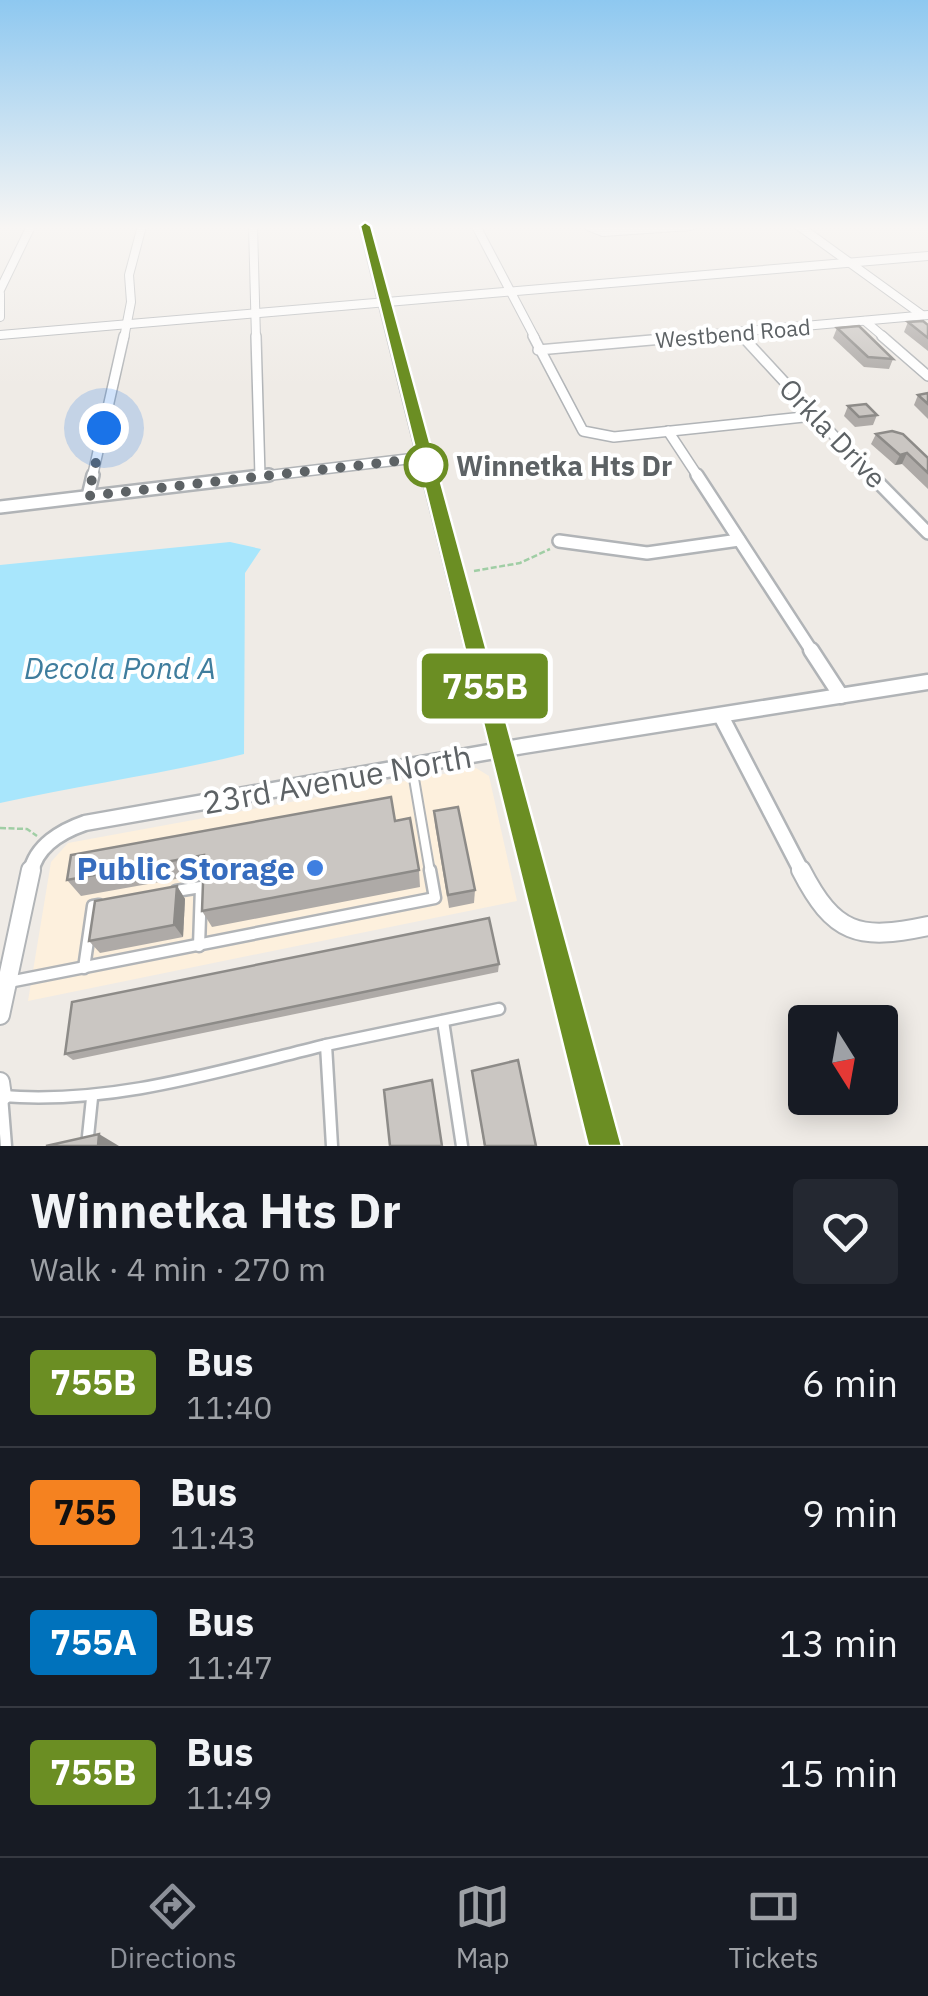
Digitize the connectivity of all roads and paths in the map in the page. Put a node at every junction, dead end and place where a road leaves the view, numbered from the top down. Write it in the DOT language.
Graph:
graph roads {
  1 [pos="129,279"];
  2 [pos="255,279"];
  3 [pos="379,279"];
  4 [pos="502,279"];
  5 [pos="635,279"];
  6 [pos="877,279"];
  7 [pos="507,290"];
  8 [pos="0,292"];
  9 [pos="384,301"];
  10 [pos="257,312"];
  11 [pos="925,315"];
  12 [pos="0,317"];
  13 [pos="865,321"];
  14 [pos="128,324"];
  15 [pos="739,332"];
  16 [pos="0,336"];
  17 [pos="538,350"];
  18 [pos="928,376"];
  19 [pos="813,416"];
  20 [pos="668,432"];
  21 [pos="424,458"];
  22 [pos="260,476"];
  23 [pos="88,496"];
  24 [pos="0,507"];
  25 [pos="928,533"];
  26 [pos="739,540"];
  27 [pos="559,541"];
  28 [pos="474,571"];
  29 [pos="928,682"];
  30 [pos="840,696"];
  31 [pos="721,716"];
  32 [pos="501,750"];
  33 [pos="412,765"];
  34 [pos="0,828"];
  35 [pos="46,843"];
  36 [pos="165,893"];
  37 [pos="111,903"];
  38 [pos="928,926"];
  39 [pos="199,946"];
  40 [pos="84,968"];
  41 [pos="6,983"];
  42 [pos="499,1010"];
  43 [pos="0,1015"];
  44 [pos="443,1022"];
  45 [pos="326,1045"];
  46 [pos="1,1089"];
  47 [pos="92,1098"];
  48 [pos="6,1146"];
  49 [pos="87,1146"];
  50 [pos="332,1146"];
  51 [pos="462,1146"];
  52 [pos="605,1146"];
  1 -- 14 [label="street"];
  2 -- 10 [label="street"];
  3 -- 9 [label="main road"];
  4 -- 7 [label="street"];
  5 -- 7 [label="street"];
  6 -- 11 [label="street"];
  7 -- 9 [label="street"];
  7 -- 17 [label="street"];
  8 -- 12 [label="street"];
  9 -- 10 [label="street"];
  9 -- 21 [label="main road"];
  10 -- 14 [label="street"];
  10 -- 22 [label="street"];
  11 -- 13 [label="street, Westbend Road"];
  13 -- 15 [label="street, Westbend Road"];
  13 -- 18 [label="street"];
  14 -- 16 [label="street"];
  14 -- 23 [label="street"];
  15 -- 17 [label="street, Westbend Road"];
  15 -- 19 [label="street, Orkla Drive"];
  17 -- 20 [label="street"];
  19 -- 20 [label="street"];
  19 -- 25 [label="street, Orkla Drive"];
  20 -- 26 [label="street"];
  21 -- 22 [label="street"];
  21 -- 32 [label="main road"];
  22 -- 23 [label="street"];
  23 -- 24 [label="street"];
  26 -- 27 [label="street"];
  26 -- 30 [label="street"];
  27 -- 28 [label="path"];
  29 -- 30 [label="street, 23rd Avenue North"];
  30 -- 31 [label="street, 23rd Avenue North"];
  31 -- 32 [label="street, 23rd Avenue North"];
  31 -- 38 [label="street"];
  32 -- 33 [label="street, 23rd Avenue North"];
  32 -- 52 [label="main road"];
  33 -- 35 [label="street, 23rd Avenue North"];
  33 -- 39 [label="lane"];
  34 -- 35 [label="path"];
  35 -- 41 [label="street"];
  36 -- 39 [label="lane"];
  37 -- 40 [label="lane"];
  39 -- 40 [label="lane"];
  40 -- 41 [label="lane"];
  41 -- 43 [label="street"];
  42 -- 44 [label="lane"];
  44 -- 45 [label="lane"];
  44 -- 51 [label="lane"];
  45 -- 47 [label="lane"];
  45 -- 50 [label="lane"];
  46 -- 47 [label="lane"];
  46 -- 48 [label="lane"];
  47 -- 49 [label="lane"];
}
